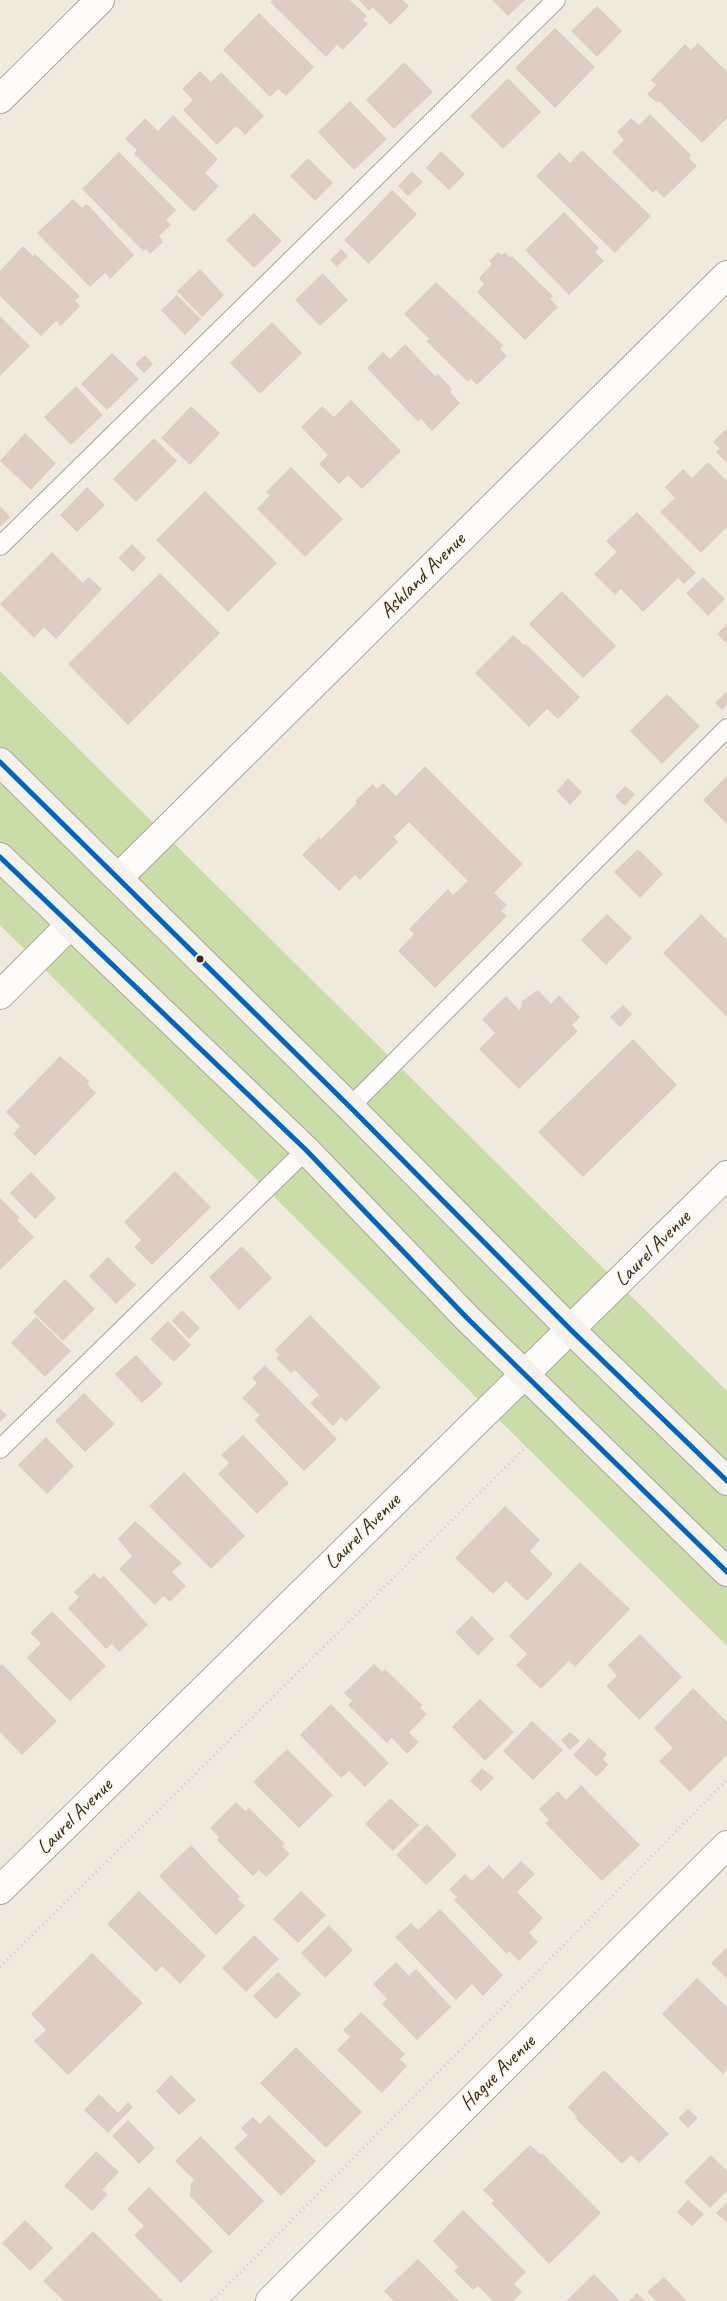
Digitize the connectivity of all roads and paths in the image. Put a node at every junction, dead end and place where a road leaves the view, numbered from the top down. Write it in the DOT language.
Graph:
graph roads {
  1 [pos="100,0"];
  2 [pos="556,0"];
  3 [pos="0,99"];
  4 [pos="727,274"];
  5 [pos="0,546"];
  6 [pos="727,728"];
  7 [pos="0,762"];
  8 [pos="0,857"];
  9 [pos="118,878"];
  10 [pos="70,925"];
  11 [pos="0,995"];
  12 [pos="350,1108"];
  13 [pos="306,1150"];
  14 [pos="727,1175"];
  15 [pos="571,1330"];
  16 [pos="525,1374"];
  17 [pos="540,1429"];
  18 [pos="0,1449"];
  19 [pos="727,1481"];
  20 [pos="727,1572"];
  21 [pos="727,1780"];
  22 [pos="727,1845"];
  23 [pos="0,1890"];
  24 [pos="0,1967"];
  25 [pos="212,2301"];
  26 [pos="270,2301"];
  1 -- 3 [label="street"];
  2 -- 5 [label="lane"];
  4 -- 9 [label="street, Ashland Avenue"];
  6 -- 12 [label="lane"];
  7 -- 9 [label="main road"];
  8 -- 10 [label="main road"];
  9 -- 12 [label="main road"];
  10 -- 11 [label="street"];
  10 -- 13 [label="main road"];
  12 -- 15 [label="main road"];
  13 -- 16 [label="main road"];
  13 -- 18 [label="lane"];
  14 -- 15 [label="street, Laurel Avenue"];
  15 -- 16 [label="street, Laurel Avenue"];
  15 -- 19 [label="main road"];
  16 -- 20 [label="main road"];
  16 -- 23 [label="street, Laurel Avenue"];
  17 -- 24 [label="path"];
  21 -- 25 [label="path"];
  22 -- 26 [label="street, Hague Avenue"];
}
